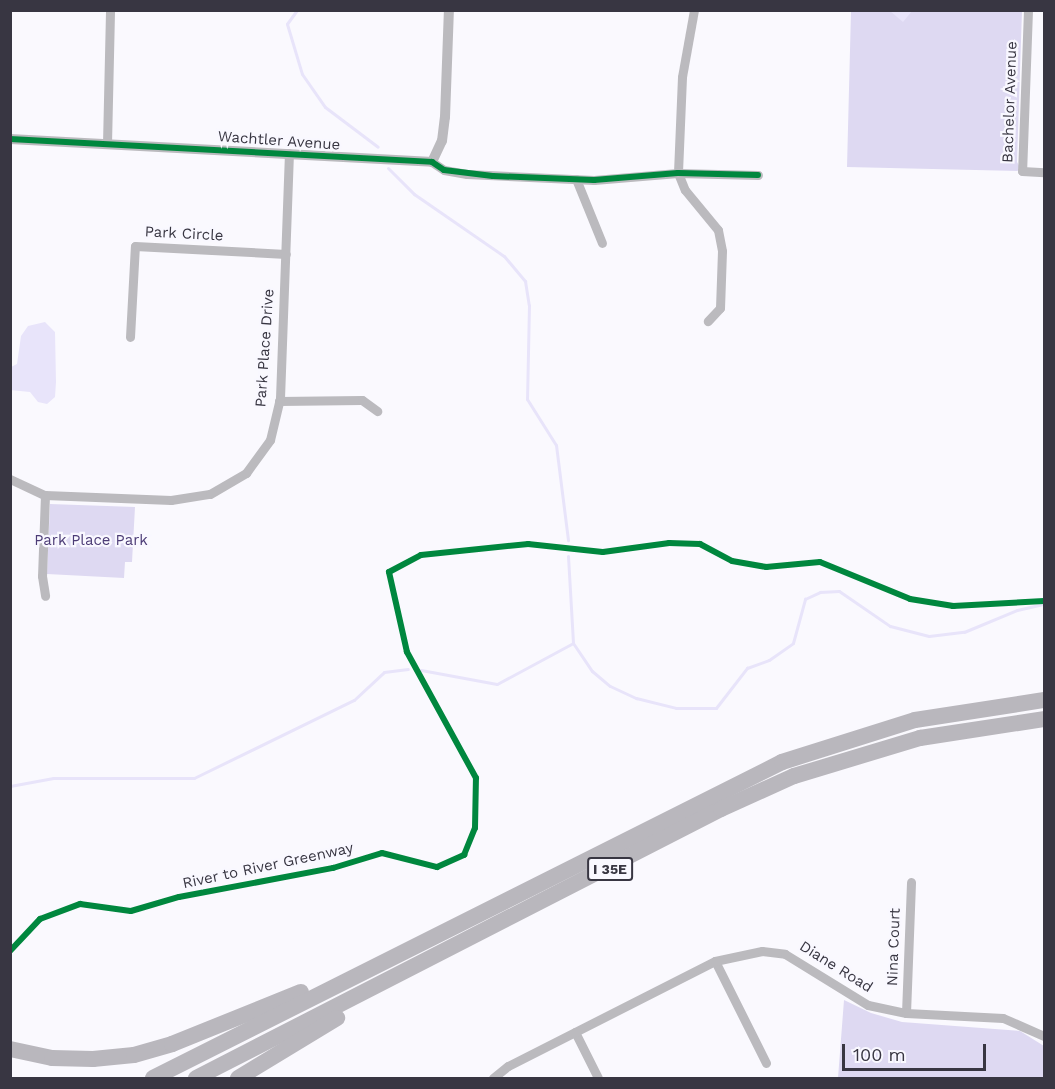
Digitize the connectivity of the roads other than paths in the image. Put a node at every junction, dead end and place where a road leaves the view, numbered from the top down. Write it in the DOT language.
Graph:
graph roads {
  1 [pos="110,10"];
  2 [pos="449,10"];
  3 [pos="694,10"];
  4 [pos="1028,10"];
  5 [pos="10,139"];
  6 [pos="107,144"];
  7 [pos="289,153"];
  8 [pos="432,162"];
  9 [pos="1044,172"];
  10 [pos="678,173"];
  11 [pos="758,175"];
  12 [pos="576,179"];
  13 [pos="603,243"];
  14 [pos="286,254"];
  15 [pos="708,321"];
  16 [pos="130,337"];
  17 [pos="279,400"];
  18 [pos="377,411"];
  19 [pos="10,479"];
  20 [pos="45,495"];
  21 [pos="45,596"];
  22 [pos="1044,700"];
  23 [pos="1044,718"];
  24 [pos="911,882"];
  25 [pos="400,952"];
  26 [pos="715,961"];
  27 [pos="428,962"];
  28 [pos="906,1013"];
  29 [pos="575,1032"];
  30 [pos="1044,1036"];
  31 [pos="10,1049"];
  32 [pos="766,1063"];
  33 [pos="153,1078"];
  34 [pos="196,1078"];
  35 [pos="238,1078"];
  36 [pos="493,1078"];
  37 [pos="598,1078"];
  1 -- 6 [label="street"];
  2 -- 8 [label="street"];
  3 -- 10 [label="street"];
  4 -- 9 [label="street, Bachelor Avenue"];
  5 -- 6 [label="street, Wachtler Avenue"];
  6 -- 7 [label="street, Wachtler Avenue"];
  7 -- 8 [label="street, Wachtler Avenue"];
  7 -- 14 [label="street, Park Place Drive"];
  8 -- 12 [label="street, Wachtler Avenue"];
  10 -- 11 [label="street, Wachtler Avenue"];
  10 -- 12 [label="street, Wachtler Avenue"];
  10 -- 15 [label="street"];
  12 -- 13 [label="street"];
  14 -- 16 [label="street, Park Circle"];
  14 -- 17 [label="street, Park Place Drive"];
  17 -- 18 [label="street"];
  17 -- 20 [label="street, Park Place Drive"];
  19 -- 20 [label="street, Park Place Drive"];
  20 -- 21 [label="street"];
  22 -- 25 [label="highway, I 35E"];
  23 -- 27 [label="highway, I 35E"];
  24 -- 28 [label="street, Nina Court"];
  25 -- 31 [label="highway"];
  25 -- 33 [label="highway, I 35E"];
  26 -- 28 [label="street, Diane Road"];
  26 -- 29 [label="street, Diane Road"];
  26 -- 32 [label="street"];
  27 -- 34 [label="highway, I 35E"];
  27 -- 35 [label="highway"];
  28 -- 30 [label="street, Diane Road"];
  29 -- 36 [label="street, Diane Road"];
  29 -- 37 [label="street"];
}
